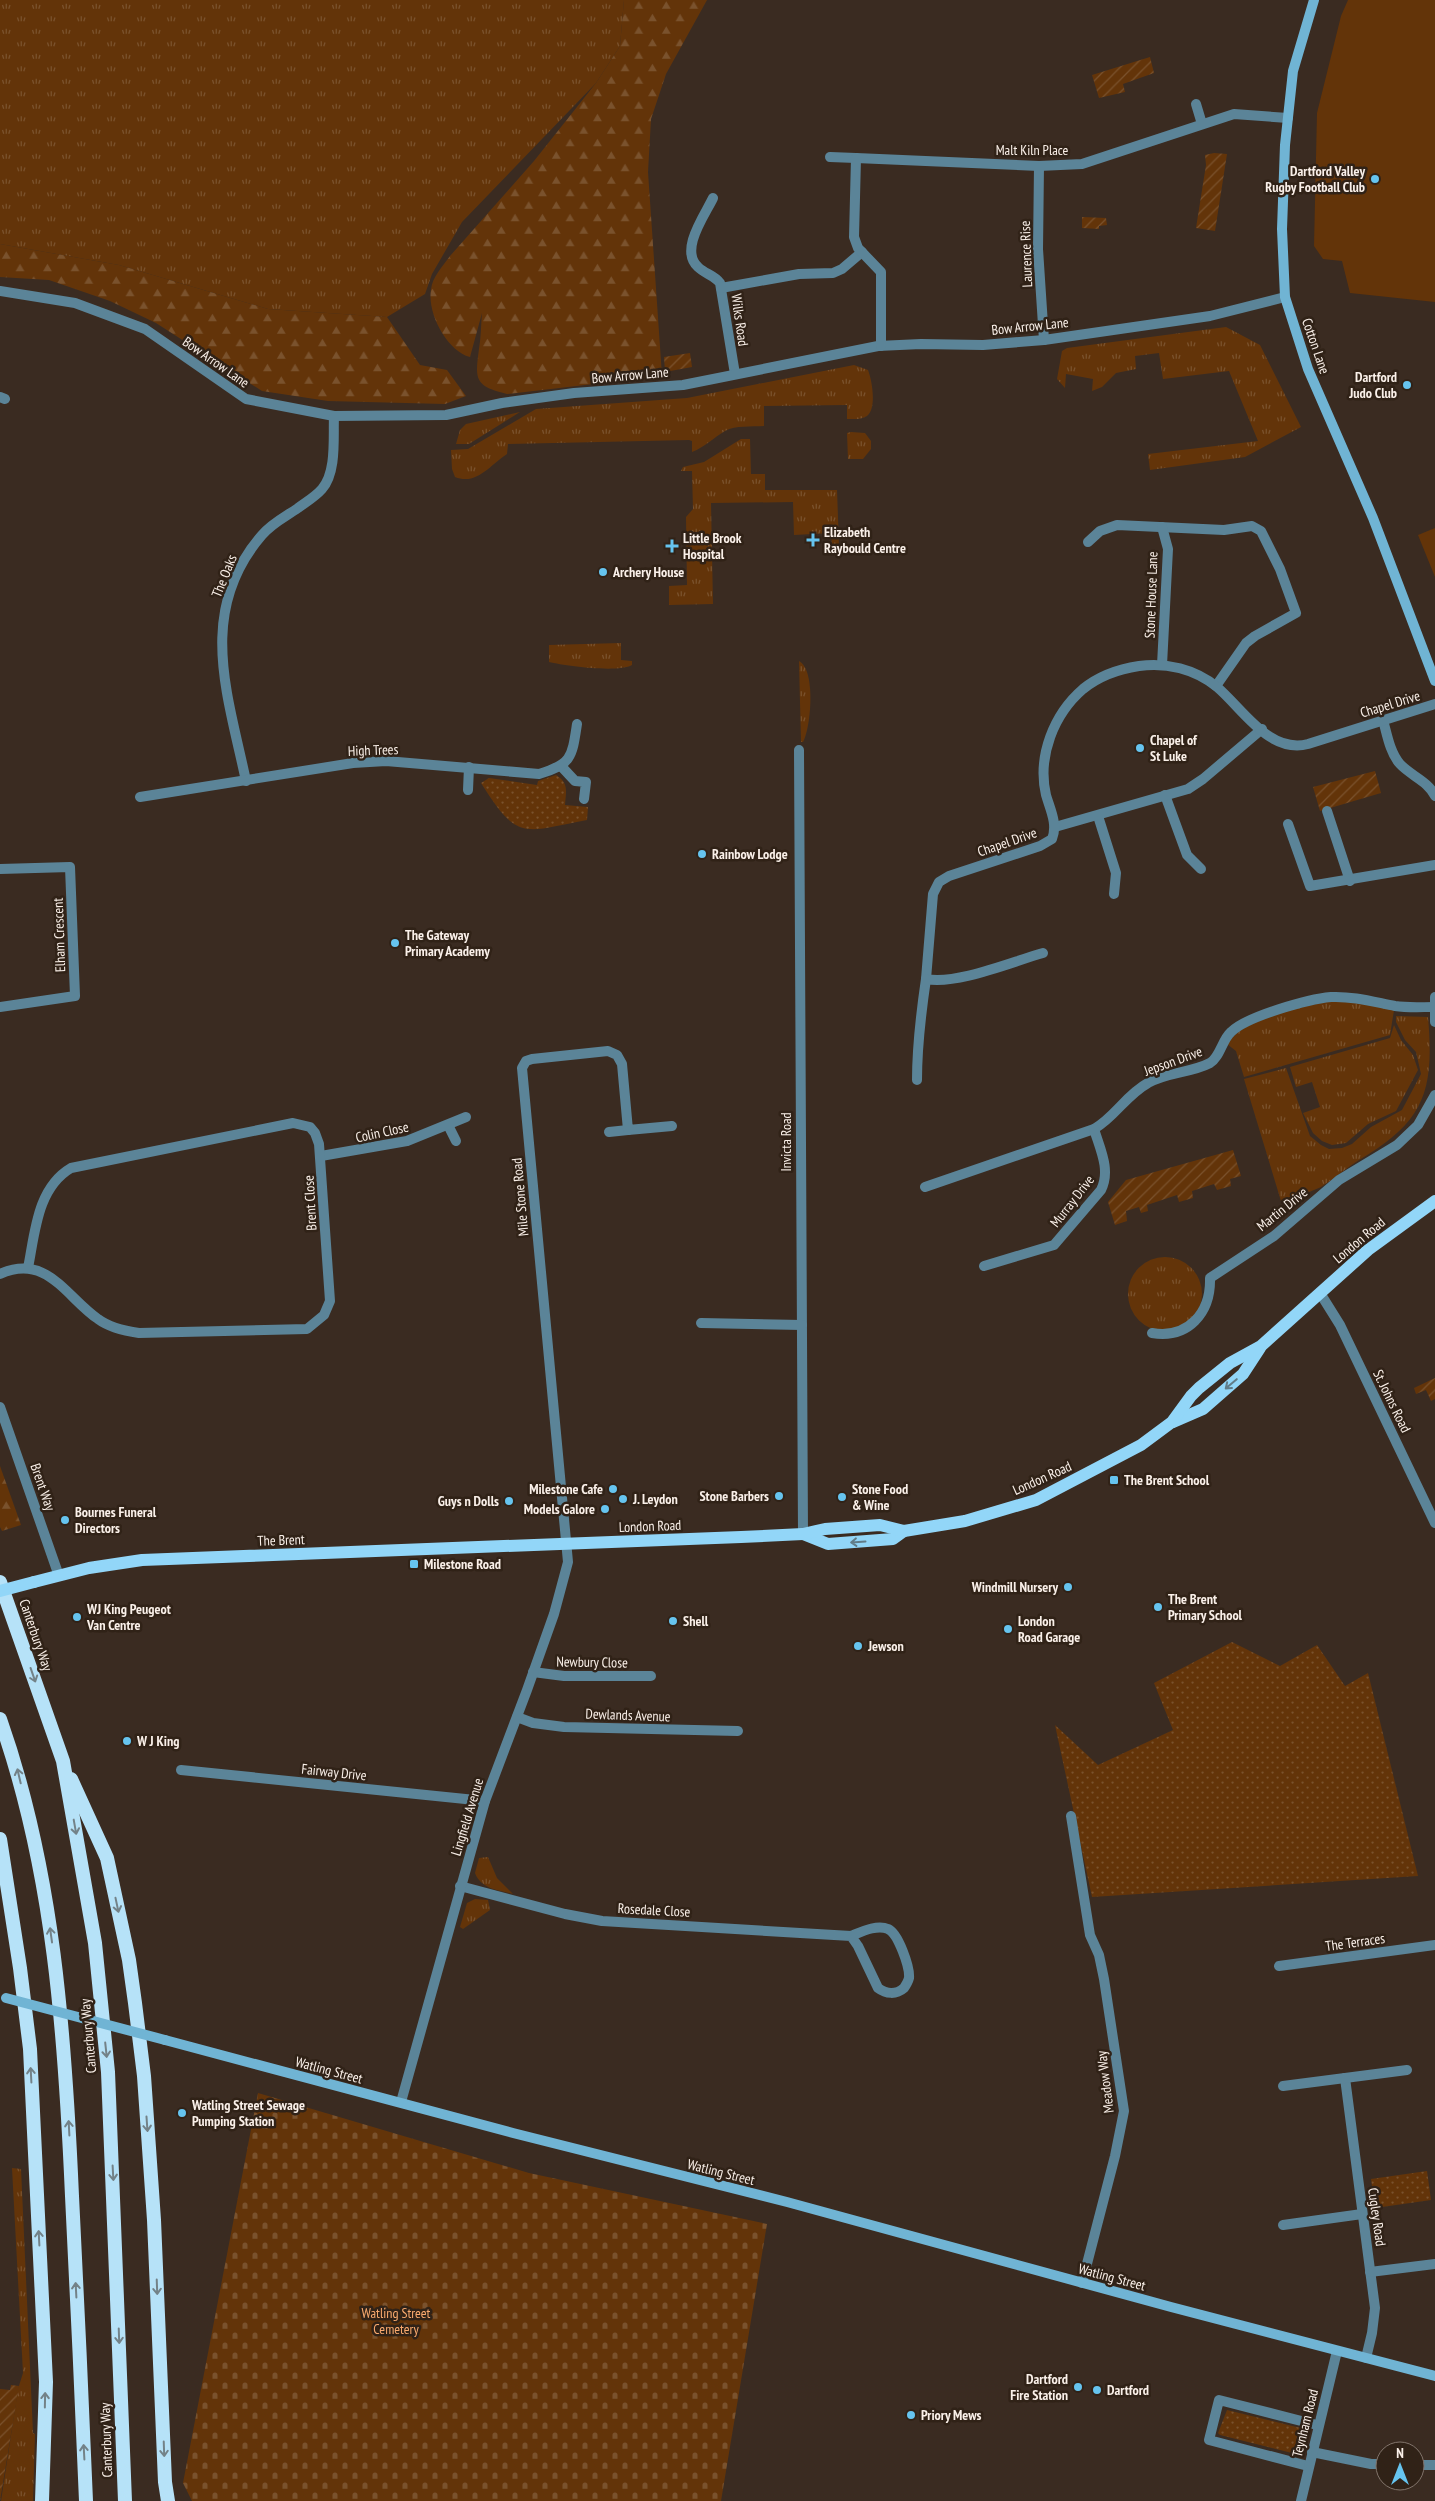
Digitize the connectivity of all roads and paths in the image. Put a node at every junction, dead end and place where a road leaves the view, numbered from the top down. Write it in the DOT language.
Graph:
graph roads {
  1 [pos="1314,0"];
  2 [pos="1196,104"];
  3 [pos="1288,118"];
  4 [pos="1202,124"];
  5 [pos="830,156"];
  6 [pos="856,158"];
  7 [pos="1039,166"];
  8 [pos="713,198"];
  9 [pos="862,252"];
  10 [pos="722,288"];
  11 [pos="0,291"];
  12 [pos="1285,297"];
  13 [pos="1044,340"];
  14 [pos="881,346"];
  15 [pos="734,374"];
  16 [pos="334,416"];
  17 [pos="1162,527"];
  18 [pos="1088,542"];
  19 [pos="1162,665"];
  20 [pos="1435,681"];
  21 [pos="1216,686"];
  22 [pos="1435,704"];
  23 [pos="1383,720"];
  24 [pos="577,724"];
  25 [pos="1262,729"];
  26 [pos="799,750"];
  27 [pos="561,766"];
  28 [pos="469,767"];
  29 [pos="246,781"];
  30 [pos="468,790"];
  31 [pos="1165,795"];
  32 [pos="1435,796"];
  33 [pos="140,798"];
  34 [pos="584,799"];
  35 [pos="1327,811"];
  36 [pos="1098,816"];
  37 [pos="1288,824"];
  38 [pos="1055,827"];
  39 [pos="1435,866"];
  40 [pos="0,869"];
  41 [pos="1201,869"];
  42 [pos="1350,881"];
  43 [pos="1114,894"];
  44 [pos="1043,953"];
  45 [pos="926,979"];
  46 [pos="1434,1002"];
  47 [pos="0,1007"];
  48 [pos="1435,1022"];
  49 [pos="918,1080"];
  50 [pos="1435,1095"];
  51 [pos="466,1117"];
  52 [pos="448,1125"];
  53 [pos="672,1126"];
  54 [pos="628,1130"];
  55 [pos="1094,1130"];
  56 [pos="609,1132"];
  57 [pos="456,1141"];
  58 [pos="321,1156"];
  59 [pos="925,1187"];
  60 [pos="1435,1201"];
  61 [pos="984,1266"];
  62 [pos="28,1268"];
  63 [pos="0,1274"];
  64 [pos="1320,1293"];
  65 [pos="701,1323"];
  66 [pos="802,1325"];
  67 [pos="1152,1333"];
  68 [pos="1261,1346"];
  69 [pos="0,1407"];
  70 [pos="1172,1422"];
  71 [pos="1435,1523"];
  72 [pos="803,1534"];
  73 [pos="567,1544"];
  74 [pos="58,1576"];
  75 [pos="0,1582"];
  76 [pos="0,1591"];
  77 [pos="533,1672"];
  78 [pos="651,1676"];
  79 [pos="517,1717"];
  80 [pos="0,1719"];
  81 [pos="738,1731"];
  82 [pos="63,1761"];
  83 [pos="181,1770"];
  84 [pos="485,1801"];
  85 [pos="1071,1816"];
  86 [pos="0,1839"];
  87 [pos="460,1886"];
  88 [pos="851,1936"];
  89 [pos="1435,1945"];
  90 [pos="1279,1966"];
  91 [pos="3,1998"];
  92 [pos="1407,2070"];
  93 [pos="1344,2078"];
  94 [pos="1283,2086"];
  95 [pos="401,2102"];
  96 [pos="1362,2214"];
  97 [pos="1283,2225"];
  98 [pos="1435,2264"];
  99 [pos="1370,2272"];
  100 [pos="1082,2283"];
  101 [pos="1337,2351"];
  102 [pos="1366,2358"];
  103 [pos="1435,2376"];
  104 [pos="1317,2425"];
  105 [pos="1312,2452"];
  106 [pos="1375,2464"];
  107 [pos="1308,2466"];
  108 [pos="42,2501"];
  109 [pos="86,2501"];
  110 [pos="125,2501"];
  111 [pos="168,2501"];
  112 [pos="1301,2501"];
  1 -- 3 [label="main road, Cotton Lane"];
  2 -- 4 [label="street"];
  3 -- 4 [label="street, Malt Kiln Place"];
  3 -- 12 [label="main road, Cotton Lane"];
  4 -- 7 [label="street, Malt Kiln Place"];
  5 -- 6 [label="street, Malt Kiln Place"];
  6 -- 7 [label="street, Malt Kiln Place"];
  6 -- 9 [label="street"];
  7 -- 13 [label="street, Laurence Rise"];
  8 -- 10 [label="street, Wilks Road"];
  9 -- 10 [label="street"];
  9 -- 14 [label="street"];
  10 -- 15 [label="street, Wilks Road"];
  11 -- 16 [label="street, Bow Arrow Lane"];
  12 -- 13 [label="street, Bow Arrow Lane"];
  12 -- 20 [label="main road, Cotton Lane"];
  13 -- 14 [label="street, Bow Arrow Lane"];
  14 -- 15 [label="street, Bow Arrow Lane"];
  15 -- 16 [label="street, Bow Arrow Lane"];
  16 -- 29 [label="street, The Oaks"];
  17 -- 18 [label="street"];
  17 -- 19 [label="street, Stone House Lane"];
  17 -- 21 [label="street"];
  19 -- 21 [label="street, Chapel Drive"];
  19 -- 38 [label="street, Chapel Drive"];
  21 -- 25 [label="street, Chapel Drive"];
  22 -- 23 [label="street, Chapel Drive"];
  23 -- 25 [label="street, Chapel Drive"];
  23 -- 32 [label="street"];
  24 -- 27 [label="street"];
  25 -- 31 [label="street"];
  26 -- 66 [label="street, Invicta Road"];
  27 -- 28 [label="street, High Trees"];
  27 -- 34 [label="street"];
  28 -- 29 [label="street, High Trees"];
  28 -- 30 [label="street"];
  29 -- 33 [label="street, High Trees"];
  31 -- 36 [label="street"];
  31 -- 41 [label="street"];
  35 -- 42 [label="street"];
  36 -- 38 [label="street"];
  36 -- 43 [label="street"];
  37 -- 42 [label="street"];
  38 -- 45 [label="street, Chapel Drive"];
  39 -- 42 [label="street"];
  40 -- 47 [label="street, Elham Crescent"];
  44 -- 45 [label="street"];
  45 -- 49 [label="street"];
  46 -- 48 [label="street"];
  46 -- 55 [label="street, Jepson Drive"];
  50 -- 67 [label="street, Martin Drive"];
  51 -- 52 [label="street, Colin Close"];
  52 -- 57 [label="street"];
  52 -- 58 [label="street, Colin Close"];
  53 -- 54 [label="street"];
  54 -- 56 [label="street"];
  54 -- 73 [label="street, Mile Stone Road"];
  55 -- 59 [label="street, Jepson Drive"];
  55 -- 61 [label="street, Murray Drive"];
  58 -- 62 [label="street, Brent Close"];
  58 -- 62 [label="street, Brent Close"];
  60 -- 64 [label="main road, London Road"];
  62 -- 63 [label="street"];
  64 -- 68 [label="main road, London Road"];
  64 -- 71 [label="street, St. Johns Road"];
  65 -- 66 [label="street"];
  66 -- 72 [label="street, Invicta Road"];
  68 -- 70 [label="main road, London Road"];
  68 -- 70 [label="main road, one-way"];
  69 -- 74 [label="street, Brent Way"];
  70 -- 72 [label="main road, London Road"];
  72 -- 73 [label="main road, London Road"];
  73 -- 74 [label="main road, The Brent"];
  73 -- 77 [label="street, Lingfield Avenue"];
  74 -- 76 [label="main road, The Brent, bridge"];
  75 -- 82 [label="highway, Canterbury Way, one-way"];
  77 -- 78 [label="street, Newbury Close"];
  77 -- 79 [label="street, Lingfield Avenue"];
  79 -- 81 [label="street, Dewlands Avenue"];
  79 -- 84 [label="street, Lingfield Avenue"];
  109 -- 80 [label="highway, Canterbury Way, one-way"];
  82 -- 110 [label="highway, Canterbury Way, one-way"];
  82 -- 111 [label="highway, one-way"];
  83 -- 84 [label="street, Fairway Drive"];
  84 -- 87 [label="street, Lingfield Avenue"];
  85 -- 100 [label="street, Meadow Way"];
  108 -- 86 [label="highway, one-way"];
  87 -- 88 [label="street, Rosedale Close"];
  87 -- 95 [label="street, Lingfield Avenue"];
  88 -- 88 [label="street, Rosedale Close"];
  89 -- 90 [label="street, The Terraces"];
  91 -- 95 [label="main road, Watling Street, bridge"];
  92 -- 93 [label="street"];
  93 -- 94 [label="street"];
  93 -- 96 [label="street, Cugley Road"];
  95 -- 100 [label="main road, Watling Street"];
  96 -- 97 [label="street"];
  96 -- 99 [label="street, Cugley Road"];
  98 -- 99 [label="street"];
  99 -- 102 [label="street, Cugley Road"];
  100 -- 101 [label="main road, Watling Street"];
  101 -- 102 [label="main road, Watling Street"];
  101 -- 104 [label="street, Teynham Road"];
  102 -- 103 [label="main road, Watling Street"];
  104 -- 105 [label="street, Teynham Road"];
  104 -- 107 [label="street"];
  105 -- 106 [label="street"];
  105 -- 107 [label="street, Teynham Road"];
  107 -- 112 [label="street, Teynham Road"];
}
